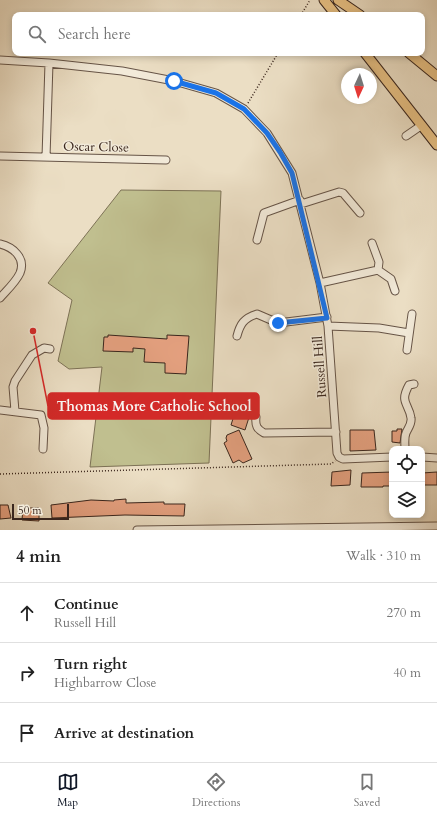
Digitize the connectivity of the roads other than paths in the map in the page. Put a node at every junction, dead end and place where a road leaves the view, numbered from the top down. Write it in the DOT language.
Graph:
graph roads {
  1 [pos="324,0"];
  2 [pos="338,0"];
  3 [pos="334,12"];
  4 [pos="356,12"];
  5 [pos="367,56"];
  6 [pos="413,56"];
  7 [pos="0,60"];
  8 [pos="49,63"];
  9 [pos="437,76"];
  10 [pos="422,125"];
  11 [pos="406,136"];
  12 [pos="437,145"];
  13 [pos="0,156"];
  14 [pos="46,157"];
  15 [pos="166,160"];
  16 [pos="300,202"];
  17 [pos="360,213"];
  18 [pos="257,240"];
  19 [pos="372,243"];
  20 [pos="0,244"];
  21 [pos="378,270"];
  22 [pos="320,283"];
  23 [pos="395,291"];
  24 [pos="0,298"];
  25 [pos="412,314"];
  26 [pos="327,318"];
  27 [pos="328,326"];
  28 [pos="409,333"];
  29 [pos="237,336"];
  30 [pos="50,349"];
  31 [pos="408,350"];
  32 [pos="414,384"];
  33 [pos="0,410"];
  34 [pos="15,411"];
  35 [pos="256,417"];
  36 [pos="336,432"];
  37 [pos="405,446"];
  38 [pos="43,449"];
  39 [pos="389,457"];
  40 [pos="425,457"];
  41 [pos="437,458"];
  42 [pos="437,526"];
  43 [pos="137,530"];
  1 -- 3 [label="main road"];
  2 -- 4 [label="main road"];
  5 -- 10 [label="main road"];
  6 -- 9 [label="main road"];
  7 -- 8 [label="street, Russell Hill"];
  8 -- 14 [label="street, Oscar Close"];
  8 -- 16 [label="street, Russell Hill"];
  10 -- 11 [label="street"];
  10 -- 12 [label="main road"];
  13 -- 14 [label="street, Oscar Close"];
  14 -- 15 [label="street, Oscar Close"];
  16 -- 17 [label="street"];
  16 -- 18 [label="street"];
  16 -- 22 [label="street, Russell Hill"];
  19 -- 21 [label="street"];
  20 -- 24 [label="street"];
  21 -- 22 [label="street"];
  21 -- 23 [label="street"];
  22 -- 26 [label="street, Russell Hill"];
  25 -- 28 [label="street"];
  26 -- 27 [label="street, Russell Hill"];
  26 -- 29 [label="street"];
  27 -- 28 [label="street"];
  27 -- 36 [label="street, Russell Hill"];
  28 -- 31 [label="street"];
  30 -- 34 [label="street"];
  32 -- 37 [label="street"];
  33 -- 34 [label="street"];
  34 -- 38 [label="street"];
  35 -- 36 [label="street"];
  36 -- 39 [label="street, Russell Hill"];
  40 -- 41 [label="street"];
  42 -- 43 [label="street"];
}
